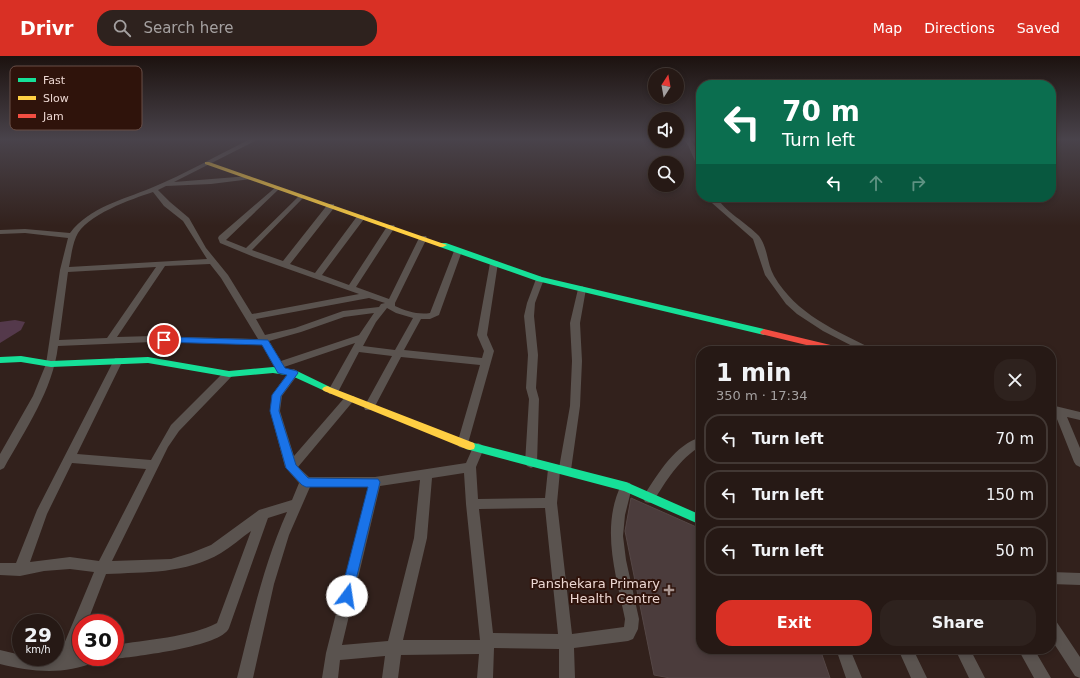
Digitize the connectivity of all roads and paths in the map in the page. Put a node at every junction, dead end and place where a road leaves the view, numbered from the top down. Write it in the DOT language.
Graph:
graph roads {
  1 [pos="198,168"];
  2 [pos="219,168"];
  3 [pos="249,178"];
  4 [pos="164,184"];
  5 [pos="277,188"];
  6 [pos="154,189"];
  7 [pos="302,196"];
  8 [pos="715,202"];
  9 [pos="331,206"];
  10 [pos="361,217"];
  11 [pos="391,227"];
  12 [pos="0,232"];
  13 [pos="72,236"];
  14 [pos="423,238"];
  15 [pos="248,251"];
  16 [pos="458,251"];
  17 [pos="212,261"];
  18 [pos="494,263"];
  19 [pos="162,264"];
  20 [pos="285,264"];
  21 [pos="64,270"];
  22 [pos="317,276"];
  23 [pos="540,279"];
  24 [pos="351,288"];
  25 [pos="582,289"];
  26 [pos="368,295"];
  27 [pos="387,304"];
  28 [pos="418,316"];
  29 [pos="250,317"];
  30 [pos="364,337"];
  31 [pos="264,340"];
  32 [pos="110,341"];
  33 [pos="53,343"];
  34 [pos="822,346"];
  35 [pos="860,346"];
  36 [pos="357,349"];
  37 [pos="398,353"];
  38 [pos="0,360"];
  39 [pos="118,360"];
  40 [pos="486,362"];
  41 [pos="52,364"];
  42 [pos="280,368"];
  43 [pos="294,373"];
  44 [pos="228,374"];
  45 [pos="332,391"];
  46 [pos="350,399"];
  47 [pos="369,407"];
  48 [pos="1056,410"];
  49 [pos="1056,412"];
  50 [pos="1080,416"];
  51 [pos="463,444"];
  52 [pos="696,444"];
  53 [pos="478,448"];
  54 [pos="70,458"];
  55 [pos="1080,462"];
  56 [pos="531,463"];
  57 [pos="0,464"];
  58 [pos="155,465"];
  59 [pos="470,466"];
  60 [pos="291,468"];
  61 [pos="560,470"];
  62 [pos="426,475"];
  63 [pos="306,482"];
  64 [pos="374,482"];
  65 [pos="626,487"];
  66 [pos="649,498"];
  67 [pos="297,504"];
  68 [pos="472,504"];
  69 [pos="551,504"];
  70 [pos="263,514"];
  71 [pos="696,518"];
  72 [pos="102,568"];
  73 [pos="0,569"];
  74 [pos="20,570"];
  75 [pos="1056,578"];
  76 [pos="1080,579"];
  77 [pos="1056,634"];
  78 [pos="566,642"];
  79 [pos="486,644"];
  80 [pos="393,648"];
  81 [pos="124,650"];
  82 [pos="333,653"];
  83 [pos="845,654"];
  84 [pos="907,654"];
  85 [pos="965,654"];
  86 [pos="1028,654"];
  87 [pos="0,657"];
  88 [pos="12,660"];
  89 [pos="72,661"];
  90 [pos="64,663"];
  91 [pos="1080,672"];
  92 [pos="245,678"];
  93 [pos="330,678"];
  94 [pos="390,678"];
  95 [pos="485,678"];
  96 [pos="567,678"];
  97 [pos="854,678"];
  98 [pos="919,678"];
  99 [pos="977,678"];
  100 [pos="1043,678"];
  1 -- 4 [label="street"];
  2 -- 3 [label="street"];
  3 -- 4 [label="street"];
  3 -- 5 [label="street"];
  4 -- 6 [label="street"];
  5 -- 7 [label="street"];
  5 -- 15 [label="street"];
  6 -- 13 [label="street"];
  6 -- 17 [label="street"];
  7 -- 9 [label="street"];
  7 -- 15 [label="street"];
  8 -- 35 [label="street"];
  9 -- 10 [label="street"];
  9 -- 20 [label="street"];
  10 -- 11 [label="street"];
  10 -- 22 [label="street"];
  11 -- 14 [label="street"];
  11 -- 24 [label="street"];
  12 -- 13 [label="street"];
  13 -- 21 [label="street"];
  14 -- 16 [label="street"];
  14 -- 27 [label="street"];
  15 -- 20 [label="street"];
  16 -- 18 [label="street"];
  16 -- 28 [label="street"];
  17 -- 19 [label="street"];
  17 -- 29 [label="street"];
  18 -- 23 [label="street"];
  18 -- 40 [label="street"];
  19 -- 21 [label="street"];
  19 -- 32 [label="street"];
  20 -- 22 [label="street"];
  21 -- 33 [label="street"];
  22 -- 24 [label="street"];
  23 -- 25 [label="street"];
  23 -- 56 [label="street"];
  24 -- 26 [label="street"];
  25 -- 34 [label="street"];
  25 -- 61 [label="street"];
  26 -- 27 [label="street"];
  26 -- 29 [label="street"];
  27 -- 28 [label="street"];
  27 -- 30 [label="street"];
  27 -- 31 [label="street"];
  28 -- 37 [label="street"];
  29 -- 31 [label="street"];
  30 -- 36 [label="street"];
  30 -- 42 [label="street"];
  31 -- 32 [label="street"];
  31 -- 42 [label="street"];
  32 -- 33 [label="street"];
  33 -- 41 [label="street"];
  36 -- 37 [label="street"];
  36 -- 45 [label="street"];
  37 -- 40 [label="street"];
  37 -- 47 [label="street"];
  38 -- 41 [label="street"];
  39 -- 41 [label="street"];
  39 -- 44 [label="street"];
  39 -- 54 [label="street"];
  40 -- 51 [label="street"];
  41 -- 57 [label="street"];
  42 -- 43 [label="street"];
  42 -- 44 [label="street"];
  43 -- 45 [label="street"];
  43 -- 60 [label="street"];
  44 -- 58 [label="street"];
  45 -- 46 [label="street"];
  46 -- 47 [label="street"];
  46 -- 60 [label="street"];
  47 -- 51 [label="street"];
  48 -- 50 [label="street"];
  49 -- 55 [label="street"];
  51 -- 53 [label="street"];
  52 -- 66 [label="street"];
  53 -- 56 [label="street"];
  53 -- 59 [label="street"];
  54 -- 58 [label="street"];
  54 -- 74 [label="street"];
  56 -- 61 [label="street"];
  58 -- 72 [label="street"];
  59 -- 62 [label="street"];
  59 -- 68 [label="street"];
  60 -- 63 [label="street"];
  61 -- 65 [label="street"];
  61 -- 69 [label="street"];
  62 -- 64 [label="street"];
  62 -- 80 [label="street"];
  63 -- 64 [label="street"];
  63 -- 67 [label="street"];
  64 -- 82 [label="street"];
  65 -- 66 [label="street"];
  65 -- 78 [label="street"];
  66 -- 71 [label="street"];
  67 -- 70 [label="street"];
  67 -- 92 [label="street"];
  68 -- 69 [label="street"];
  68 -- 79 [label="street"];
  69 -- 78 [label="street"];
  70 -- 72 [label="street"];
  70 -- 81 [label="street"];
  72 -- 74 [label="street"];
  72 -- 90 [label="street"];
  73 -- 74 [label="street"];
  75 -- 76 [label="street"];
  77 -- 91 [label="street"];
  78 -- 79 [label="street"];
  78 -- 96 [label="street"];
  79 -- 80 [label="street"];
  79 -- 95 [label="street"];
  80 -- 82 [label="street"];
  80 -- 94 [label="street"];
  82 -- 93 [label="street"];
  83 -- 97 [label="street"];
  84 -- 98 [label="street"];
  85 -- 99 [label="street"];
  86 -- 100 [label="street"];
  87 -- 88 [label="street"];
  89 -- 90 [label="street"];
}
